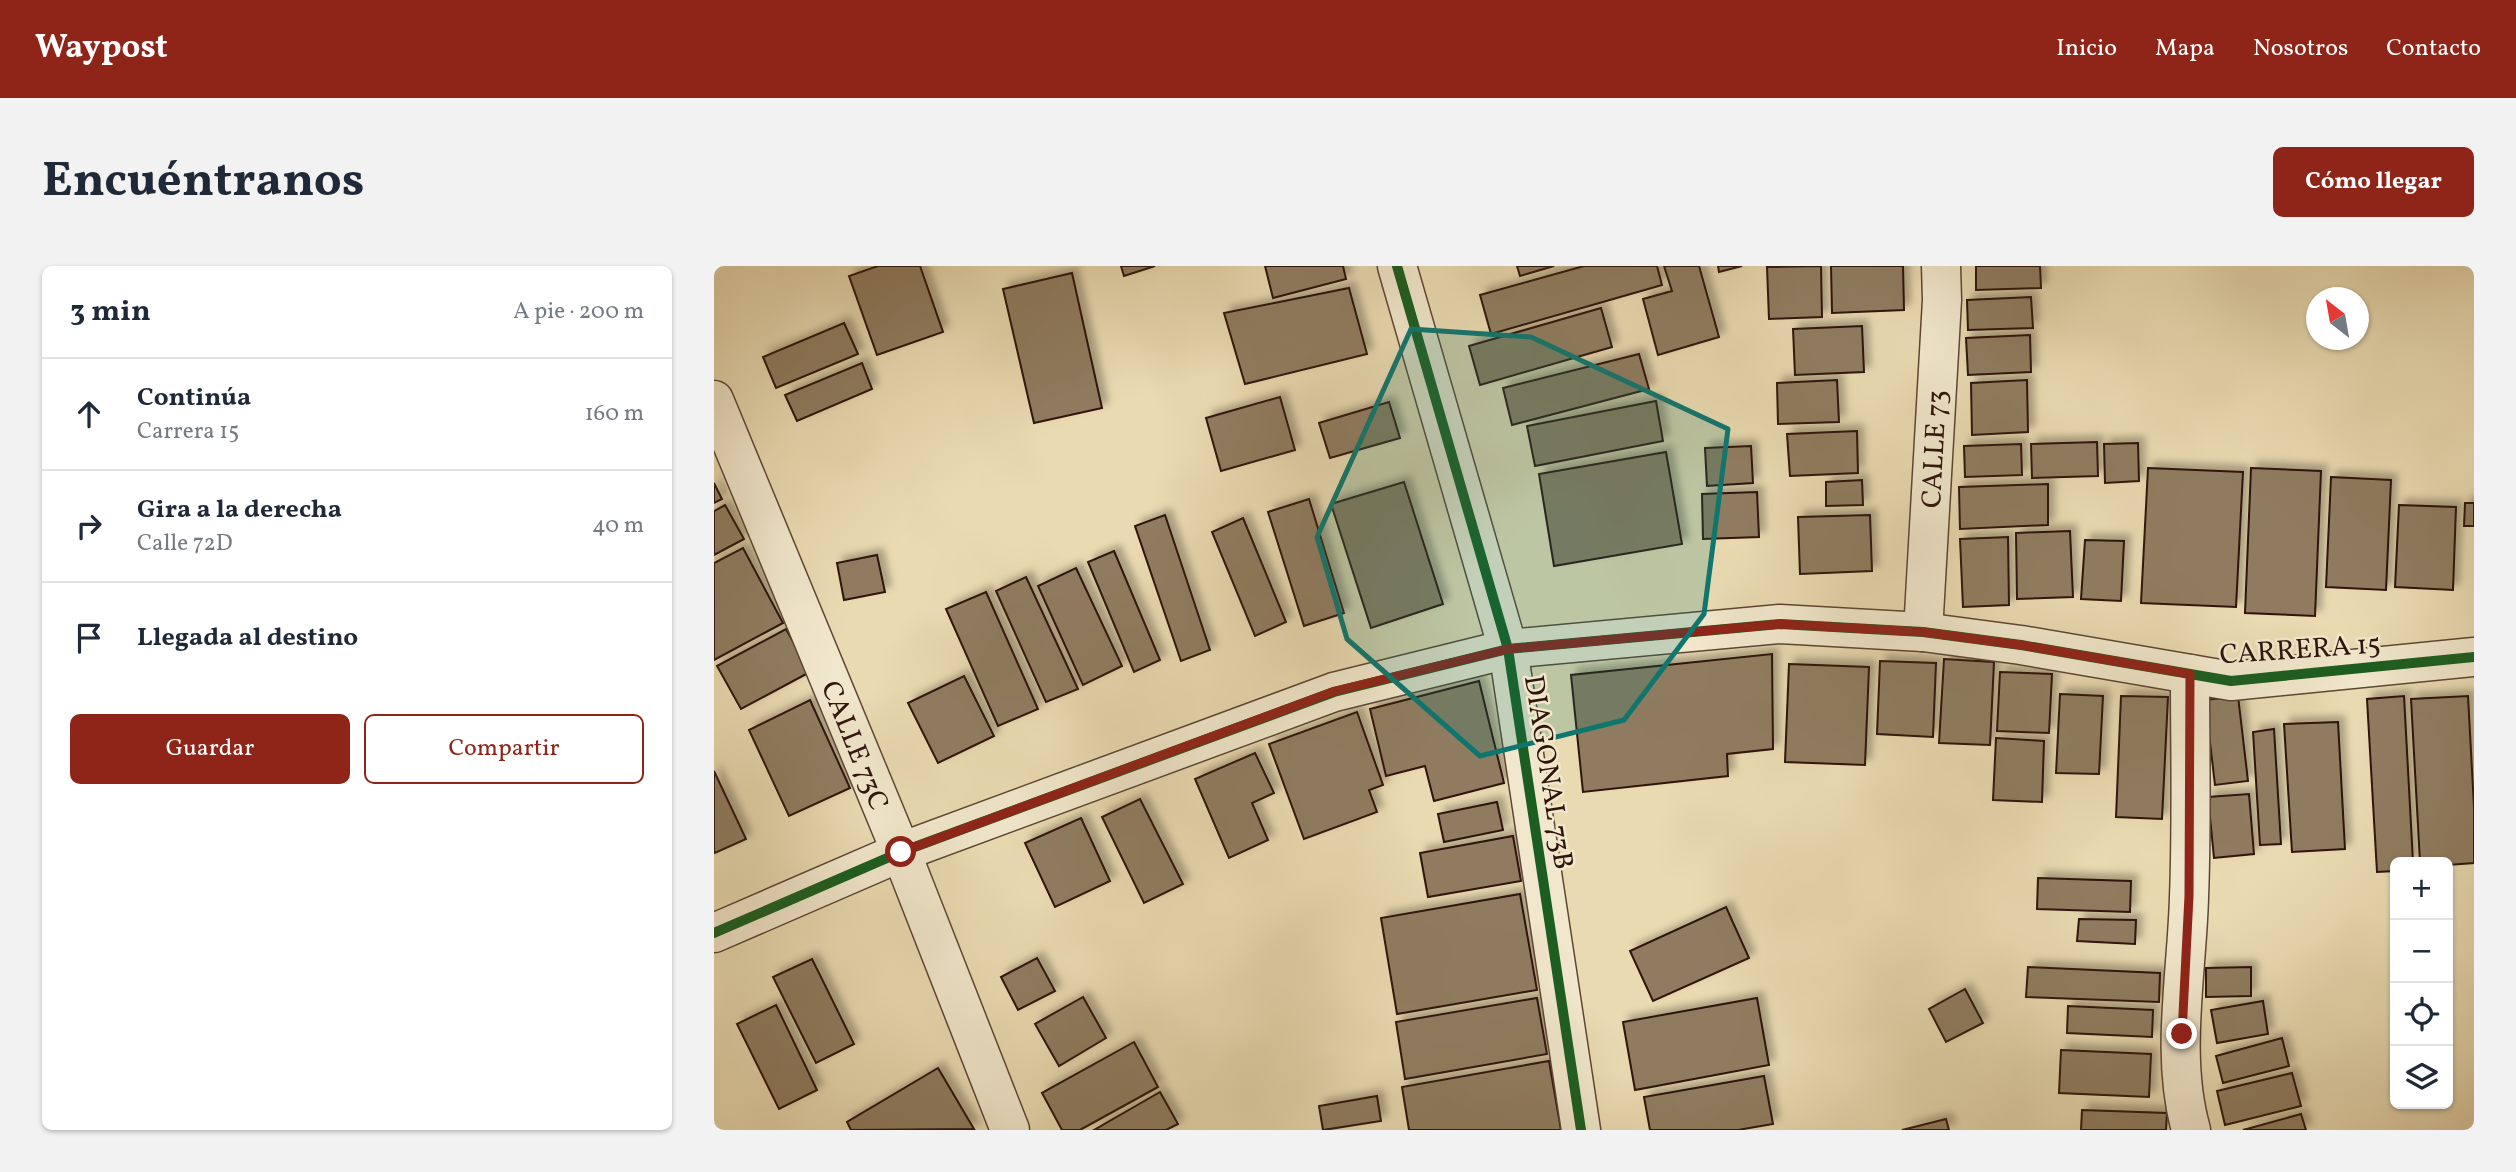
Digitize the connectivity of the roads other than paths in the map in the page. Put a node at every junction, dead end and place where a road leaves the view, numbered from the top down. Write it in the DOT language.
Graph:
graph roads {
  1 [pos="1397,266"];
  2 [pos="1941,266"];
  3 [pos="714,400"];
  4 [pos="1923,632"];
  5 [pos="1508,649"];
  6 [pos="2474,657"];
  7 [pos="2190,674"];
  8 [pos="901,852"];
  9 [pos="714,933"];
  10 [pos="1010,1130"];
  11 [pos="1581,1130"];
  12 [pos="2191,1130"];
  1 -- 5 [label="street, DIAGONAL 73B"];
  2 -- 4 [label="street, CALLE 73"];
  3 -- 8 [label="street, CALLE 73C"];
  4 -- 5 [label="street, CARRERA 15"];
  4 -- 7 [label="street, CARRERA 15"];
  5 -- 8 [label="street, CARRERA 15"];
  5 -- 11 [label="street, DIAGONAL 73B"];
  6 -- 7 [label="street, CARRERA 15"];
  7 -- 12 [label="street"];
  8 -- 9 [label="street, CARRERA 15"];
  8 -- 10 [label="street, CALLE 73C"];
}
